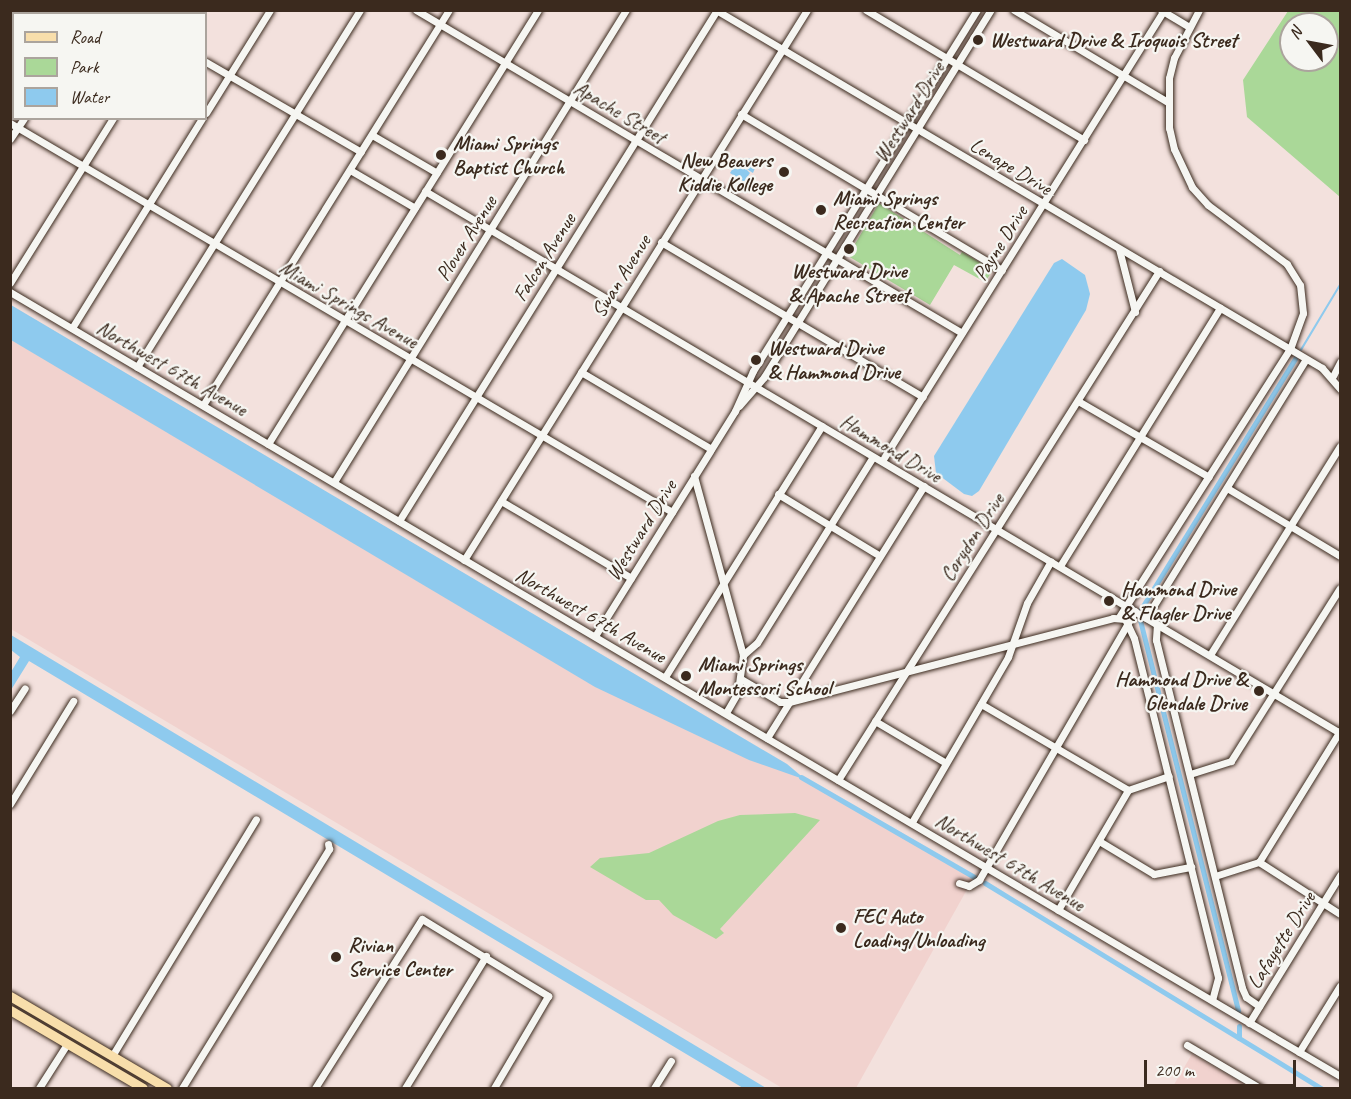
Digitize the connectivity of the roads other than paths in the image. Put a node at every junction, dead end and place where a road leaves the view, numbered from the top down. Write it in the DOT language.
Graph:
graph roads {
  1 [pos="270,10"];
  2 [pos="360,10"];
  3 [pos="416,10"];
  4 [pos="449,10"];
  5 [pos="538,10"];
  6 [pos="627,10"];
  7 [pos="807,10"];
  8 [pos="866,10"];
  9 [pos="977,10"];
  10 [pos="991,10"];
  11 [pos="1014,10"];
  12 [pos="1199,10"];
  13 [pos="717,11"];
  14 [pos="1163,11"];
  15 [pos="440,24"];
  16 [pos="1189,27"];
  17 [pos="782,50"];
  18 [pos="947,59"];
  19 [pos="207,63"];
  20 [pos="505,63"];
  21 [pos="957,66"];
  22 [pos="229,75"];
  23 [pos="1123,75"];
  24 [pos="569,101"];
  25 [pos="1168,102"];
  26 [pos="207,111"];
  27 [pos="294,114"];
  28 [pos="741,114"];
  29 [pos="23,120"];
  30 [pos="112,120"];
  31 [pos="201,120"];
  32 [pos="10,123"];
  33 [pos="908,123"];
  34 [pos="18,127"];
  35 [pos="918,129"];
  36 [pos="372,135"];
  37 [pos="10,139"];
  38 [pos="636,140"];
  39 [pos="1084,140"];
  40 [pos="361,153"];
  41 [pos="83,166"];
  42 [pos="350,170"];
  43 [pos="437,173"];
  44 [pos="700,179"];
  45 [pos="867,188"];
  46 [pos="425,191"];
  47 [pos="877,194"];
  48 [pos="1043,204"];
  49 [pos="150,205"];
  50 [pos="415,208"];
  51 [pos="491,231"];
  52 [pos="661,242"];
  53 [pos="214,243"];
  54 [pos="1119,249"];
  55 [pos="828,252"];
  56 [pos="837,258"];
  57 [pos="556,269"];
  58 [pos="1002,270"];
  59 [pos="1160,272"];
  60 [pos="10,283"];
  61 [pos="280,283"];
  62 [pos="10,292"];
  63 [pos="621,306"];
  64 [pos="1220,308"];
  65 [pos="1135,312"];
  66 [pos="787,317"];
  67 [pos="344,320"];
  68 [pos="797,322"];
  69 [pos="72,328"];
  70 [pos="962,333"];
  71 [pos="1290,349"];
  72 [pos="410,359"];
  73 [pos="1306,359"];
  74 [pos="1341,362"];
  75 [pos="137,367"];
  76 [pos="581,372"];
  77 [pos="1333,376"];
  78 [pos="747,382"];
  79 [pos="756,387"];
  80 [pos="1341,389"];
  81 [pos="475,397"];
  82 [pos="923,397"];
  83 [pos="1078,400"];
  84 [pos="203,405"];
  85 [pos="735,411"];
  86 [pos="822,426"];
  87 [pos="540,436"];
  88 [pos="1140,438"];
  89 [pos="268,444"];
  90 [pos="1341,446"];
  91 [pos="711,449"];
  92 [pos="873,457"];
  93 [pos="882,461"];
  94 [pos="694,477"];
  95 [pos="1209,477"];
  96 [pos="334,482"];
  97 [pos="924,486"];
  98 [pos="1227,488"];
  99 [pos="778,494"];
  100 [pos="501,501"];
  101 [pos="672,512"];
  102 [pos="399,521"];
  103 [pos="830,526"];
  104 [pos="1291,526"];
  105 [pos="996,529"];
  106 [pos="880,556"];
  107 [pos="1341,556"];
  108 [pos="464,560"];
  109 [pos="1051,561"];
  110 [pos="1060,566"];
  111 [pos="631,578"];
  112 [pos="725,583"];
  113 [pos="1341,588"];
  114 [pos="1132,609"];
  115 [pos="1119,617"];
  116 [pos="1146,618"];
  117 [pos="1128,623"];
  118 [pos="1157,624"];
  119 [pos="595,636"];
  120 [pos="1121,636"];
  121 [pos="1134,638"];
  122 [pos="1013,644"];
  123 [pos="743,655"];
  124 [pos="1210,655"];
  125 [pos="907,670"];
  126 [pos="665,677"];
  127 [pos="741,679"];
  128 [pos="25,688"];
  129 [pos="1274,693"];
  130 [pos="74,701"];
  131 [pos="789,702"];
  132 [pos="981,704"];
  133 [pos="10,711"];
  134 [pos="726,713"];
  135 [pos="875,721"];
  136 [pos="1340,732"];
  137 [pos="767,738"];
  138 [pos="1057,749"];
  139 [pos="946,763"];
  140 [pos="1190,774"];
  141 [pos="1169,776"];
  142 [pos="838,780"];
  143 [pos="1128,790"];
  144 [pos="10,804"];
  145 [pos="256,819"];
  146 [pos="912,822"];
  147 [pos="1099,841"];
  148 [pos="328,844"];
  149 [pos="1259,862"];
  150 [pos="987,867"];
  151 [pos="1191,867"];
  152 [pos="1341,875"];
  153 [pos="1215,876"];
  154 [pos="959,883"];
  155 [pos="1324,901"];
  156 [pos="1058,910"];
  157 [pos="1341,914"];
  158 [pos="486,956"];
  159 [pos="1341,986"];
  160 [pos="12,999"];
  161 [pos="1212,1000"];
  162 [pos="1260,1006"];
  163 [pos="10,1011"];
  164 [pos="1249,1023"];
  165 [pos="67,1044"];
  166 [pos="1187,1046"];
  167 [pos="1299,1052"];
  168 [pos="112,1056"];
  169 [pos="671,1061"];
  170 [pos="144,1075"];
  171 [pos="1341,1076"];
  172 [pos="139,1088"];
  173 [pos="39,1089"];
  174 [pos="167,1089"];
  175 [pos="182,1089"];
  176 [pos="315,1089"];
  177 [pos="405,1089"];
  178 [pos="494,1089"];
  179 [pos="654,1089"];
  180 [pos="1260,1089"];
  1 -- 22 [label="street"];
  2 -- 27 [label="street"];
  3 -- 15 [label="street, Apache Street"];
  4 -- 15 [label="street"];
  5 -- 20 [label="street"];
  6 -- 24 [label="street, Plover Avenue"];
  7 -- 17 [label="street, Swan Avenue"];
  8 -- 18 [label="street"];
  9 -- 18 [label="street, Westward Drive"];
  10 -- 21 [label="street, Westward Drive"];
  11 -- 23 [label="street"];
  12 -- 16 [label="street"];
  13 -- 17 [label="street, Lenape Drive"];
  13 -- 38 [label="street, Falcon Avenue"];
  14 -- 16 [label="street"];
  14 -- 23 [label="street, Payne Drive"];
  15 -- 20 [label="street, Apache Street"];
  15 -- 36 [label="street"];
  16 -- 25 [label="street"];
  17 -- 28 [label="street, Swan Avenue"];
  17 -- 33 [label="street, Lenape Drive"];
  18 -- 21 [label="street"];
  18 -- 33 [label="street, Westward Drive"];
  19 -- 22 [label="street"];
  20 -- 24 [label="street, Apache Street"];
  20 -- 43 [label="street"];
  21 -- 35 [label="street, Westward Drive"];
  21 -- 39 [label="street"];
  22 -- 26 [label="street"];
  22 -- 27 [label="street"];
  23 -- 25 [label="street"];
  23 -- 39 [label="street, Payne Drive"];
  24 -- 38 [label="street, Apache Street"];
  24 -- 51 [label="street, Plover Avenue"];
  25 -- 71 [label="street"];
  27 -- 40 [label="street"];
  27 -- 53 [label="street"];
  28 -- 44 [label="street, Swan Avenue"];
  28 -- 45 [label="street"];
  29 -- 34 [label="street"];
  30 -- 41 [label="street"];
  31 -- 49 [label="street"];
  32 -- 34 [label="street, Miami Springs Avenue"];
  33 -- 35 [label="street, Lenape Drive"];
  33 -- 45 [label="street, Westward Drive"];
  34 -- 37 [label="street"];
  34 -- 41 [label="street, Miami Springs Avenue"];
  35 -- 47 [label="street, Westward Drive"];
  35 -- 48 [label="street, Lenape Drive"];
  36 -- 40 [label="street"];
  36 -- 43 [label="street"];
  38 -- 44 [label="street, Apache Street"];
  38 -- 57 [label="street, Falcon Avenue"];
  39 -- 48 [label="street, Payne Drive"];
  40 -- 42 [label="street"];
  41 -- 49 [label="street, Miami Springs Avenue"];
  41 -- 60 [label="street"];
  42 -- 50 [label="street"];
  42 -- 61 [label="street"];
  43 -- 46 [label="street"];
  44 -- 52 [label="street, Swan Avenue"];
  44 -- 55 [label="street, Apache Street"];
  45 -- 47 [label="street"];
  45 -- 55 [label="street, Westward Drive"];
  46 -- 50 [label="street"];
  46 -- 51 [label="street, Hammond Drive"];
  47 -- 56 [label="street, Westward Drive"];
  47 -- 58 [label="street"];
  48 -- 54 [label="street, Lenape Drive"];
  48 -- 58 [label="street, Payne Drive"];
  49 -- 53 [label="street, Miami Springs Avenue"];
  49 -- 69 [label="street"];
  50 -- 67 [label="street"];
  51 -- 57 [label="street, Hammond Drive"];
  51 -- 72 [label="street, Plover Avenue"];
  52 -- 63 [label="street, Swan Avenue"];
  52 -- 66 [label="street"];
  53 -- 61 [label="street, Miami Springs Avenue"];
  53 -- 75 [label="street"];
  54 -- 59 [label="street, Lenape Drive"];
  54 -- 65 [label="street"];
  55 -- 56 [label="street, Apache Street"];
  55 -- 66 [label="street, Westward Drive"];
  56 -- 68 [label="street, Westward Drive"];
  56 -- 70 [label="street, Apache Street"];
  57 -- 63 [label="street, Hammond Drive"];
  57 -- 81 [label="street, Falcon Avenue"];
  58 -- 70 [label="street, Payne Drive"];
  59 -- 64 [label="street, Lenape Drive"];
  59 -- 65 [label="street, Corydon Drive"];
  61 -- 67 [label="street, Miami Springs Avenue"];
  61 -- 84 [label="street"];
  62 -- 69 [label="street, Northwest 67th Avenue"];
  63 -- 76 [label="street, Swan Avenue"];
  63 -- 78 [label="street, Hammond Drive"];
  64 -- 71 [label="street, Lenape Drive"];
  64 -- 88 [label="street"];
  65 -- 83 [label="street, Corydon Drive"];
  66 -- 68 [label="street"];
  66 -- 78 [label="street, Westward Drive"];
  67 -- 72 [label="street, Miami Springs Avenue"];
  67 -- 89 [label="street"];
  68 -- 79 [label="street, Westward Drive"];
  68 -- 82 [label="street"];
  69 -- 75 [label="street, Northwest 67th Avenue"];
  70 -- 82 [label="street, Payne Drive"];
  71 -- 73 [label="street, Lenape Drive"];
  71 -- 95 [label="street"];
  72 -- 81 [label="street, Miami Springs Avenue"];
  72 -- 96 [label="street, Plover Avenue"];
  73 -- 77 [label="street, Lenape Drive"];
  73 -- 98 [label="street"];
  74 -- 77 [label="street"];
  75 -- 84 [label="street, Northwest 67th Avenue"];
  76 -- 87 [label="street, Swan Avenue"];
  76 -- 91 [label="street"];
  77 -- 80 [label="street"];
  78 -- 79 [label="street, Hammond Drive"];
  78 -- 85 [label="street, Westward Drive"];
  79 -- 85 [label="street, Westward Drive"];
  79 -- 86 [label="street, Hammond Drive"];
  81 -- 87 [label="street, Miami Springs Avenue"];
  81 -- 102 [label="street, Falcon Avenue"];
  82 -- 93 [label="street, Payne Drive"];
  83 -- 88 [label="street"];
  83 -- 105 [label="street, Corydon Drive"];
  84 -- 89 [label="street, Northwest 67th Avenue"];
  85 -- 91 [label="street, Westward Drive"];
  86 -- 92 [label="street, Hammond Drive"];
  86 -- 99 [label="street"];
  87 -- 100 [label="street, Swan Avenue"];
  87 -- 101 [label="street, Miami Springs Avenue"];
  88 -- 95 [label="street"];
  88 -- 110 [label="street"];
  89 -- 96 [label="street, Northwest 67th Avenue"];
  90 -- 104 [label="street"];
  91 -- 94 [label="street, Westward Drive"];
  92 -- 93 [label="street, Hammond Drive"];
  92 -- 103 [label="street"];
  93 -- 97 [label="street, Hammond Drive"];
  94 -- 101 [label="street, Westward Drive"];
  94 -- 112 [label="street"];
  95 -- 114 [label="street"];
  96 -- 102 [label="street, Northwest 67th Avenue"];
  97 -- 105 [label="street, Hammond Drive"];
  97 -- 106 [label="street"];
  98 -- 104 [label="street"];
  98 -- 116 [label="street"];
  99 -- 103 [label="street"];
  99 -- 112 [label="street"];
  100 -- 108 [label="street, Swan Avenue"];
  100 -- 111 [label="street"];
  101 -- 111 [label="street, Westward Drive"];
  102 -- 108 [label="street, Northwest 67th Avenue"];
  103 -- 106 [label="street"];
  103 -- 123 [label="street"];
  104 -- 107 [label="street"];
  104 -- 124 [label="street"];
  105 -- 109 [label="street, Hammond Drive"];
  105 -- 125 [label="street, Corydon Drive"];
  106 -- 131 [label="street"];
  108 -- 119 [label="street, Northwest 67th Avenue"];
  109 -- 110 [label="street, Hammond Drive"];
  109 -- 122 [label="street"];
  110 -- 114 [label="street, Hammond Drive"];
  111 -- 119 [label="street, Westward Drive"];
  112 -- 123 [label="street"];
  112 -- 126 [label="street"];
  113 -- 129 [label="street"];
  114 -- 115 [label="street"];
  114 -- 116 [label="street, Hammond Drive"];
  114 -- 117 [label="street"];
  115 -- 117 [label="street"];
  115 -- 122 [label="street"];
  116 -- 118 [label="street, Hammond Drive"];
  117 -- 120 [label="street"];
  117 -- 121 [label="street"];
  118 -- 124 [label="street, Hammond Drive"];
  118 -- 140 [label="street"];
  119 -- 126 [label="street, Northwest 67th Avenue"];
  120 -- 121 [label="street"];
  120 -- 138 [label="street"];
  121 -- 141 [label="street"];
  122 -- 125 [label="street"];
  122 -- 132 [label="street"];
  123 -- 127 [label="street"];
  124 -- 129 [label="street, Hammond Drive"];
  125 -- 131 [label="street"];
  125 -- 135 [label="street, Corydon Drive"];
  126 -- 134 [label="street, Northwest 67th Avenue"];
  127 -- 131 [label="street"];
  127 -- 134 [label="street"];
  128 -- 133 [label="street"];
  129 -- 136 [label="street, Hammond Drive"];
  129 -- 140 [label="street"];
  130 -- 144 [label="street"];
  131 -- 137 [label="street"];
  132 -- 138 [label="street"];
  132 -- 139 [label="street"];
  134 -- 137 [label="street, Northwest 67th Avenue"];
  135 -- 139 [label="street"];
  135 -- 142 [label="street, Corydon Drive"];
  136 -- 149 [label="street"];
  137 -- 142 [label="street, Northwest 67th Avenue"];
  138 -- 143 [label="street"];
  138 -- 150 [label="street"];
  139 -- 146 [label="street"];
  140 -- 153 [label="street"];
  141 -- 143 [label="street"];
  141 -- 151 [label="street"];
  142 -- 146 [label="street, Northwest 67th Avenue"];
  143 -- 147 [label="street"];
  145 -- 168 [label="street"];
  146 -- 150 [label="street, Northwest 67th Avenue"];
  147 -- 151 [label="street"];
  147 -- 156 [label="street"];
  148 -- 175 [label="street"];
  149 -- 153 [label="street"];
  149 -- 155 [label="street"];
  150 -- 154 [label="street"];
  150 -- 156 [label="street, Northwest 67th Avenue"];
  151 -- 161 [label="street"];
  152 -- 155 [label="street, Lafayette Drive"];
  153 -- 162 [label="street"];
  155 -- 157 [label="street"];
  155 -- 162 [label="street, Lafayette Drive"];
  156 -- 161 [label="street, Northwest 67th Avenue"];
  158 -- 176 [label="street"];
  158 -- 177 [label="street"];
  158 -- 178 [label="street"];
  159 -- 167 [label="street"];
  160 -- 168 [label="main road"];
  161 -- 164 [label="street, Northwest 67th Avenue"];
  162 -- 164 [label="street, Lafayette Drive"];
  163 -- 165 [label="main road"];
  164 -- 167 [label="street, Northwest 67th Avenue"];
  165 -- 172 [label="main road"];
  165 -- 173 [label="street"];
  166 -- 180 [label="street"];
  167 -- 171 [label="street, Northwest 67th Avenue"];
  168 -- 170 [label="main road"];
  169 -- 179 [label="street"];
  170 -- 172 [label="street"];
  170 -- 174 [label="main road"];
}
